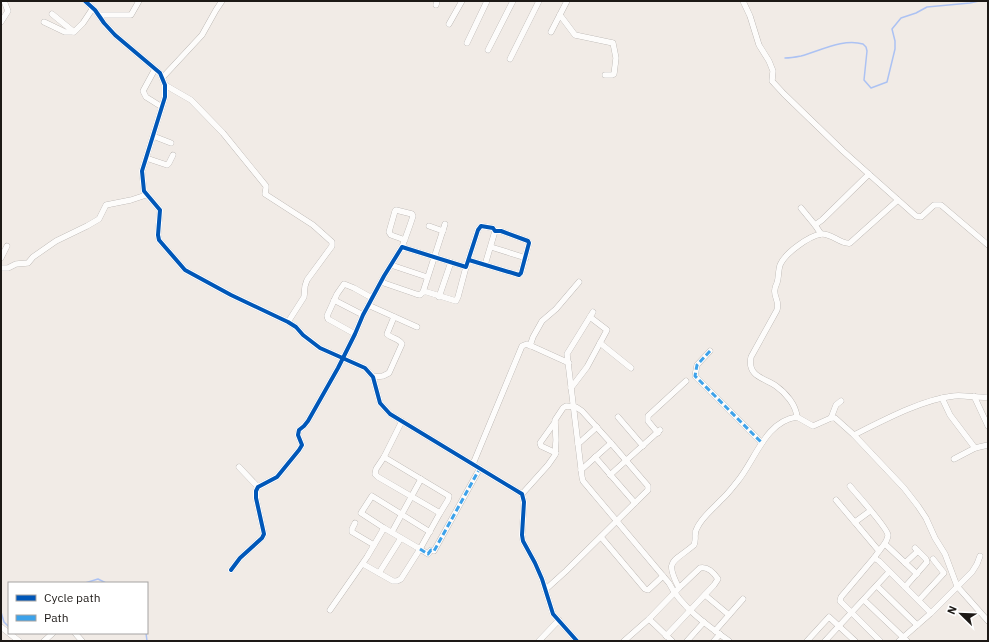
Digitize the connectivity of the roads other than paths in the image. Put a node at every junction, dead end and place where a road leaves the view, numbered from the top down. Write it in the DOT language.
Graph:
graph roads {
  1 [pos="4,1"];
  2 [pos="86,1"];
  3 [pos="139,1"];
  4 [pos="222,1"];
  5 [pos="462,1"];
  6 [pos="488,1"];
  7 [pos="513,1"];
  8 [pos="539,1"];
  9 [pos="566,1"];
  10 [pos="743,1"];
  11 [pos="93,8"];
  12 [pos="52,14"];
  13 [pos="99,15"];
  14 [pos="560,15"];
  15 [pos="1,22"];
  16 [pos="44,22"];
  17 [pos="449,24"];
  18 [pos="74,32"];
  19 [pos="551,32"];
  20 [pos="467,43"];
  21 [pos="488,50"];
  22 [pos="510,59"];
  23 [pos="156,69"];
  24 [pos="605,74"];
  25 [pos="163,77"];
  26 [pos="166,85"];
  27 [pos="162,107"];
  28 [pos="153,136"];
  29 [pos="171,143"];
  30 [pos="173,155"];
  31 [pos="146,158"];
  32 [pos="869,174"];
  33 [pos="146,195"];
  34 [pos="898,200"];
  35 [pos="801,208"];
  36 [pos="445,224"];
  37 [pos="815,225"];
  38 [pos="429,226"];
  39 [pos="442,231"];
  40 [pos="495,231"];
  41 [pos="820,234"];
  42 [pos="405,240"];
  43 [pos="988,245"];
  44 [pos="7,246"];
  45 [pos="402,246"];
  46 [pos="490,247"];
  47 [pos="1,256"];
  48 [pos="434,257"];
  49 [pos="526,258"];
  50 [pos="469,260"];
  51 [pos="451,262"];
  52 [pos="391,265"];
  53 [pos="485,265"];
  54 [pos="466,267"];
  55 [pos="1,268"];
  56 [pos="427,277"];
  57 [pos="381,282"];
  58 [pos="579,282"];
  59 [pos="423,292"];
  60 [pos="439,296"];
  61 [pos="372,298"];
  62 [pos="334,300"];
  63 [pos="368,306"];
  64 [pos="363,315"];
  65 [pos="394,317"];
  66 [pos="288,322"];
  67 [pos="417,327"];
  68 [pos="355,334"];
  69 [pos="600,343"];
  70 [pos="530,346"];
  71 [pos="710,351"];
  72 [pos="342,359"];
  73 [pos="568,363"];
  74 [pos="631,368"];
  75 [pos="373,377"];
  76 [pos="686,381"];
  77 [pos="572,388"];
  78 [pos="974,396"];
  79 [pos="988,397"];
  80 [pos="942,398"];
  81 [pos="841,401"];
  82 [pos="573,407"];
  83 [pos="618,417"];
  84 [pos="797,417"];
  85 [pos="831,418"];
  86 [pos="402,421"];
  87 [pos="555,422"];
  88 [pos="988,426"];
  89 [pos="597,427"];
  90 [pos="854,435"];
  91 [pos="611,443"];
  92 [pos="762,443"];
  93 [pos="578,444"];
  94 [pos="988,445"];
  95 [pos="643,446"];
  96 [pos="975,448"];
  97 [pos="556,453"];
  98 [pos="384,457"];
  99 [pos="595,457"];
  100 [pos="954,459"];
  101 [pos="626,460"];
  102 [pos="473,464"];
  103 [pos="239,467"];
  104 [pos="480,468"];
  105 [pos="581,470"];
  106 [pos="610,475"];
  107 [pos="421,478"];
  108 [pos="850,486"];
  109 [pos="258,487"];
  110 [pos="522,494"];
  111 [pos="411,496"];
  112 [pos="836,500"];
  113 [pos="635,503"];
  114 [pos="870,511"];
  115 [pos="440,513"];
  116 [pos="402,514"];
  117 [pos="616,521"];
  118 [pos="855,522"];
  119 [pos="355,523"];
  120 [pos="384,528"];
  121 [pos="392,532"];
  122 [pos="430,532"];
  123 [pos="601,537"];
  124 [pos="401,538"];
  125 [pos="374,544"];
  126 [pos="885,544"];
  127 [pos="420,549"];
  128 [pos="879,551"];
  129 [pos="980,556"];
  130 [pos="874,558"];
  131 [pos="933,559"];
  132 [pos="905,563"];
  133 [pos="363,564"];
  134 [pos="232,570"];
  135 [pos="890,572"];
  136 [pos="380,573"];
  137 [pos="917,574"];
  138 [pos="663,576"];
  139 [pos="877,586"];
  140 [pos="957,586"];
  141 [pos="905,587"];
  142 [pos="679,588"];
  143 [pos="545,590"];
  144 [pos="673,593"];
  145 [pos="705,595"];
  146 [pos="743,599"];
  147 [pos="864,600"];
  148 [pos="919,600"];
  149 [pos="330,610"];
  150 [pos="690,610"];
  151 [pos="852,612"];
  152 [pos="931,613"];
  153 [pos="729,616"];
  154 [pos="649,619"];
  155 [pos="559,620"];
  156 [pos="704,622"];
  157 [pos="988,622"];
  158 [pos="840,625"];
  159 [pos="917,625"];
  160 [pos="718,633"];
  161 [pos="10,634"];
  162 [pos="52,634"];
  163 [pos="666,636"];
  164 [pos="828,640"];
  165 [pos="903,640"];
  166 [pos="18,641"];
  167 [pos="44,641"];
  168 [pos="539,641"];
  169 [pos="577,641"];
  170 [pos="624,641"];
  171 [pos="672,641"];
  172 [pos="687,641"];
  173 [pos="714,641"];
  174 [pos="729,641"];
  175 [pos="807,641"];
  176 [pos="856,641"];
  177 [pos="880,641"];
  1 -- 15 [label="street"];
  2 -- 11 [label="street"];
  3 -- 13 [label="street"];
  4 -- 25 [label="street"];
  5 -- 17 [label="street"];
  6 -- 20 [label="street"];
  7 -- 21 [label="street"];
  8 -- 22 [label="street"];
  9 -- 14 [label="street"];
  10 -- 32 [label="street"];
  11 -- 13 [label="street"];
  11 -- 18 [label="street"];
  12 -- 18 [label="street"];
  13 -- 23 [label="street"];
  14 -- 19 [label="street"];
  14 -- 24 [label="street"];
  16 -- 18 [label="street"];
  23 -- 25 [label="street"];
  23 -- 27 [label="street"];
  25 -- 26 [label="street"];
  26 -- 27 [label="street"];
  26 -- 66 [label="street"];
  27 -- 28 [label="street"];
  28 -- 29 [label="street"];
  28 -- 31 [label="street"];
  30 -- 31 [label="street"];
  31 -- 33 [label="street"];
  32 -- 34 [label="street"];
  32 -- 37 [label="street"];
  33 -- 55 [label="street"];
  33 -- 66 [label="street"];
  34 -- 41 [label="street"];
  34 -- 43 [label="street"];
  35 -- 37 [label="street"];
  36 -- 39 [label="street"];
  37 -- 41 [label="street"];
  38 -- 39 [label="street"];
  39 -- 48 [label="street"];
  40 -- 46 [label="street"];
  40 -- 49 [label="street"];
  40 -- 50 [label="street"];
  41 -- 84 [label="street"];
  42 -- 42 [label="street"];
  42 -- 45 [label="street"];
  44 -- 47 [label="street"];
  45 -- 48 [label="street"];
  45 -- 52 [label="street"];
  46 -- 49 [label="street"];
  46 -- 53 [label="street"];
  48 -- 51 [label="street"];
  48 -- 56 [label="street"];
  49 -- 53 [label="street"];
  50 -- 53 [label="street"];
  50 -- 54 [label="street"];
  51 -- 54 [label="street"];
  51 -- 60 [label="street"];
  52 -- 56 [label="street"];
  52 -- 57 [label="street"];
  54 -- 60 [label="street"];
  56 -- 59 [label="street"];
  57 -- 59 [label="street"];
  57 -- 61 [label="street"];
  58 -- 70 [label="street"];
  59 -- 60 [label="street"];
  61 -- 62 [label="street"];
  61 -- 63 [label="street"];
  62 -- 64 [label="street"];
  62 -- 68 [label="street"];
  63 -- 64 [label="street"];
  63 -- 65 [label="street"];
  64 -- 68 [label="street"];
  65 -- 67 [label="street"];
  65 -- 75 [label="street"];
  66 -- 72 [label="street"];
  68 -- 72 [label="street"];
  69 -- 73 [label="street"];
  69 -- 74 [label="street"];
  69 -- 77 [label="street"];
  70 -- 73 [label="street"];
  70 -- 102 [label="street"];
  71 -- 92 [label="street"];
  72 -- 75 [label="street"];
  72 -- 109 [label="street"];
  73 -- 77 [label="street"];
  75 -- 86 [label="street"];
  76 -- 95 [label="street"];
  77 -- 82 [label="street"];
  78 -- 79 [label="street"];
  78 -- 80 [label="street"];
  78 -- 88 [label="street"];
  80 -- 90 [label="street"];
  80 -- 96 [label="street"];
  81 -- 85 [label="street"];
  82 -- 87 [label="street"];
  82 -- 89 [label="street"];
  82 -- 93 [label="street"];
  83 -- 95 [label="street"];
  84 -- 85 [label="street"];
  84 -- 92 [label="street"];
  85 -- 90 [label="street"];
  86 -- 98 [label="street"];
  86 -- 102 [label="street"];
  87 -- 97 [label="street"];
  87 -- 97 [label="street"];
  89 -- 91 [label="street"];
  89 -- 93 [label="street"];
  90 -- 140 [label="street"];
  91 -- 99 [label="street"];
  91 -- 101 [label="street"];
  92 -- 142 [label="street"];
  93 -- 105 [label="street"];
  94 -- 96 [label="street"];
  95 -- 101 [label="street"];
  96 -- 100 [label="street"];
  97 -- 110 [label="street"];
  98 -- 107 [label="street"];
  98 -- 111 [label="street"];
  99 -- 105 [label="street"];
  99 -- 106 [label="street"];
  101 -- 106 [label="street"];
  101 -- 113 [label="street"];
  102 -- 104 [label="street"];
  103 -- 109 [label="street"];
  104 -- 110 [label="street"];
  104 -- 127 [label="street"];
  105 -- 117 [label="street"];
  106 -- 113 [label="street"];
  107 -- 111 [label="street"];
  107 -- 115 [label="street"];
  108 -- 114 [label="street"];
  109 -- 134 [label="street"];
  110 -- 143 [label="street"];
  111 -- 115 [label="street"];
  111 -- 116 [label="street"];
  112 -- 118 [label="street"];
  113 -- 117 [label="street"];
  114 -- 118 [label="street"];
  114 -- 126 [label="street"];
  115 -- 122 [label="street"];
  116 -- 120 [label="street"];
  116 -- 121 [label="street"];
  116 -- 122 [label="street"];
  117 -- 123 [label="street"];
  117 -- 138 [label="street"];
  118 -- 128 [label="street"];
  119 -- 125 [label="street"];
  120 -- 121 [label="street"];
  120 -- 125 [label="street"];
  121 -- 124 [label="street"];
  122 -- 127 [label="street"];
  123 -- 138 [label="street"];
  123 -- 143 [label="street"];
  124 -- 127 [label="street"];
  124 -- 136 [label="street"];
  125 -- 133 [label="street"];
  126 -- 128 [label="street"];
  126 -- 132 [label="street"];
  127 -- 136 [label="street"];
  128 -- 130 [label="street"];
  129 -- 140 [label="street"];
  130 -- 135 [label="street"];
  130 -- 151 [label="street"];
  131 -- 148 [label="street"];
  132 -- 137 [label="street"];
  132 -- 137 [label="street"];
  133 -- 136 [label="street"];
  133 -- 149 [label="street"];
  135 -- 139 [label="street"];
  135 -- 141 [label="street"];
  137 -- 141 [label="street"];
  138 -- 144 [label="street"];
  139 -- 147 [label="street"];
  139 -- 159 [label="street"];
  140 -- 152 [label="street"];
  140 -- 157 [label="street"];
  141 -- 148 [label="street"];
  142 -- 144 [label="street"];
  142 -- 145 [label="street"];
  143 -- 155 [label="street"];
  144 -- 150 [label="street"];
  144 -- 154 [label="street"];
  145 -- 150 [label="street"];
  145 -- 153 [label="street"];
  146 -- 153 [label="street"];
  147 -- 151 [label="street"];
  147 -- 165 [label="street"];
  148 -- 152 [label="street"];
  150 -- 156 [label="street"];
  150 -- 163 [label="street"];
  151 -- 158 [label="street"];
  151 -- 177 [label="street"];
  152 -- 159 [label="street"];
  153 -- 160 [label="street"];
  154 -- 163 [label="street"];
  154 -- 170 [label="street"];
  155 -- 168 [label="street"];
  155 -- 169 [label="street"];
  156 -- 160 [label="street"];
  156 -- 172 [label="street"];
  158 -- 164 [label="street"];
  158 -- 175 [label="street"];
  158 -- 176 [label="street"];
  159 -- 165 [label="street"];
  160 -- 173 [label="street"];
  160 -- 174 [label="street"];
  161 -- 166 [label="street"];
  162 -- 167 [label="street"];
  163 -- 171 [label="street"];
}
